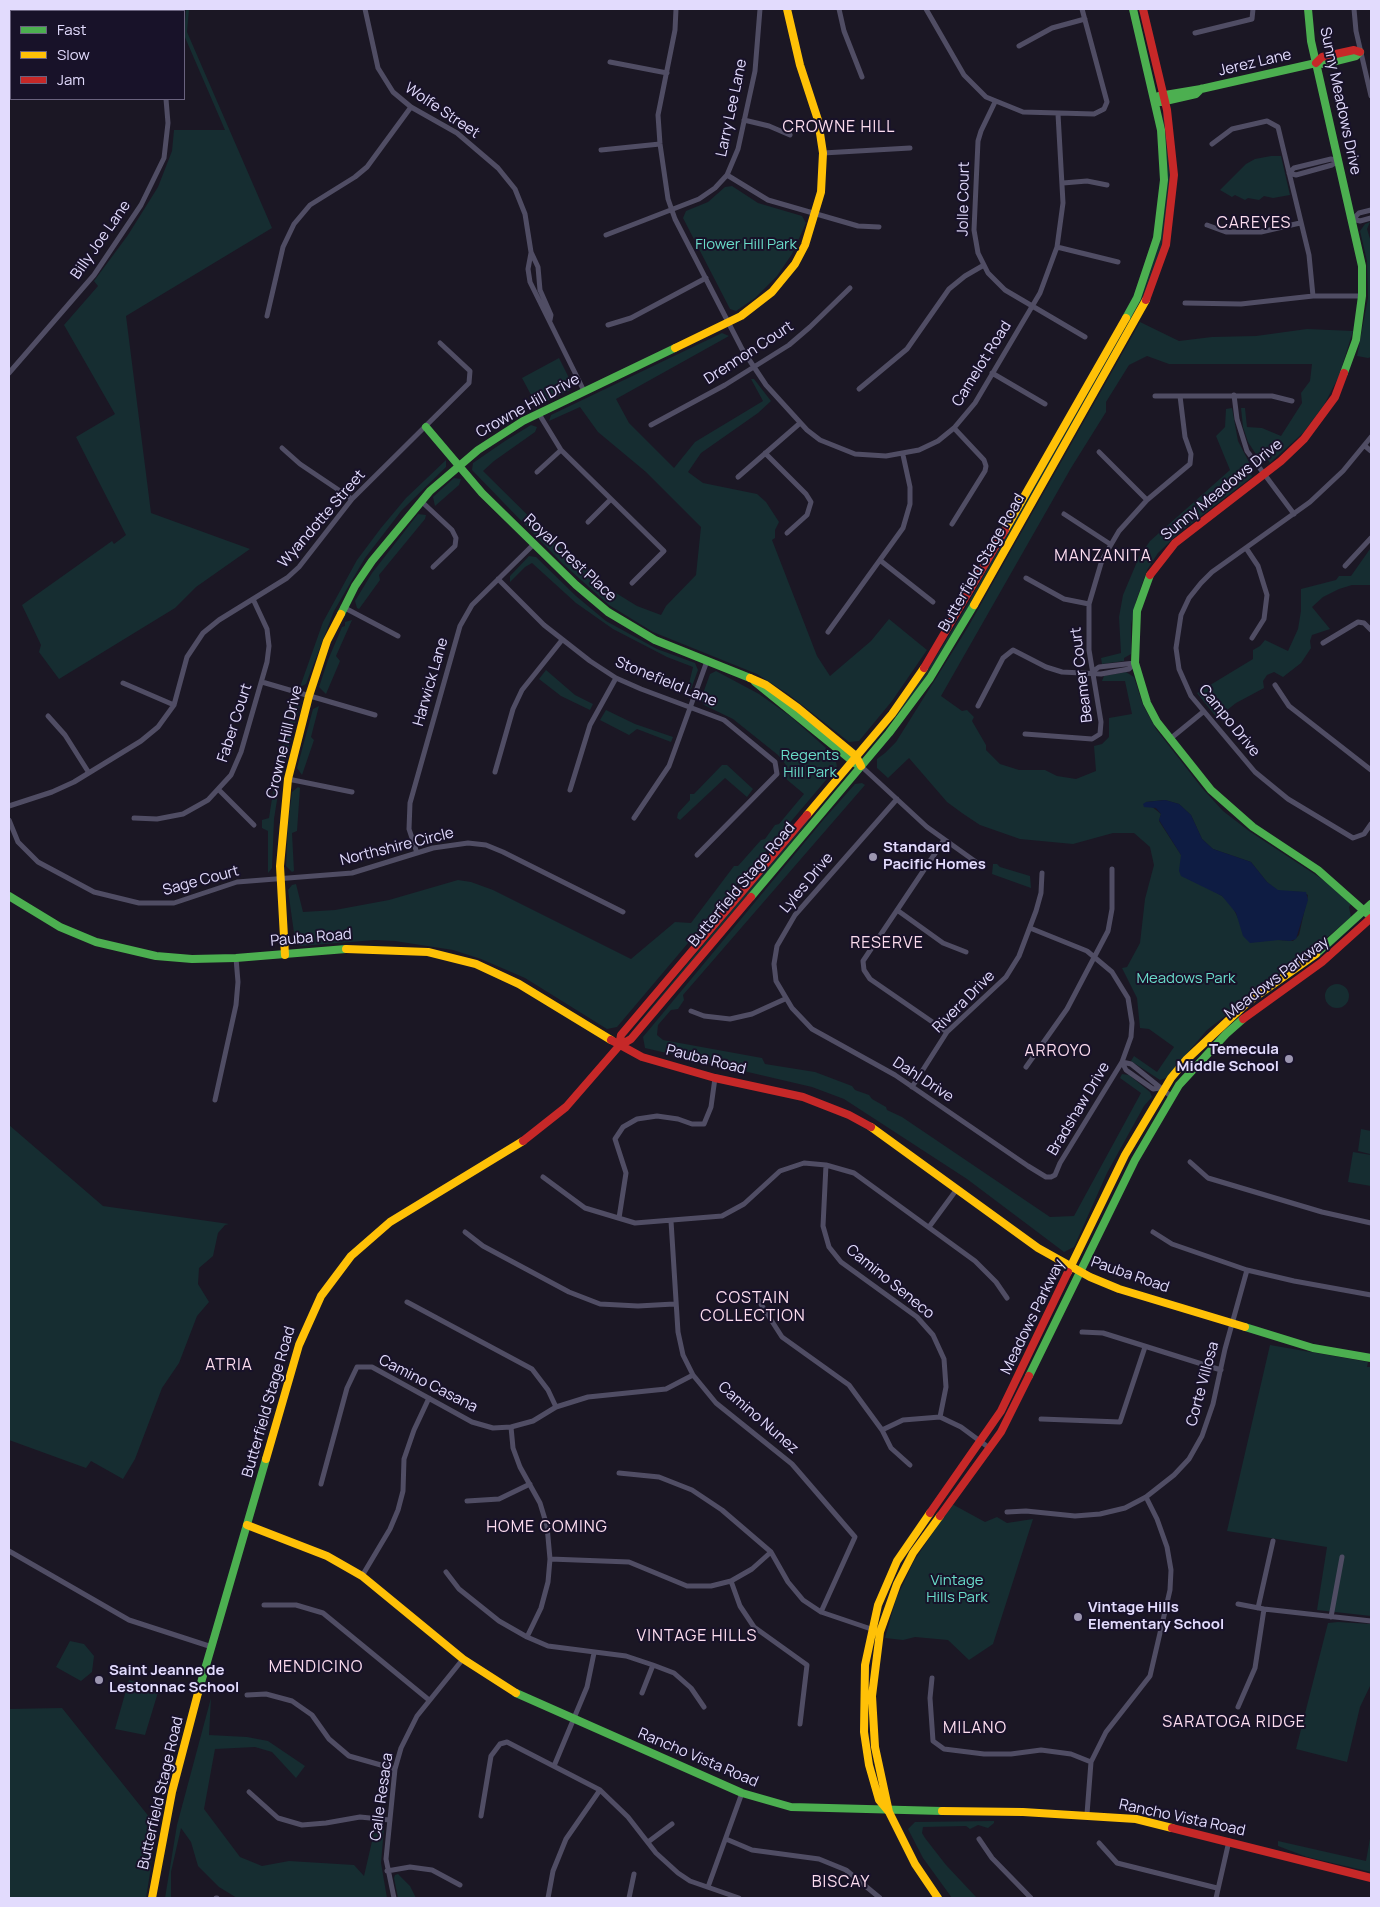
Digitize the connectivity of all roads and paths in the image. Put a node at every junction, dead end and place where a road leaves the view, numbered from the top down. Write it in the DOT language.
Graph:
graph roads {
  1 [pos="364,9"];
  2 [pos="676,9"];
  3 [pos="760,9"];
  4 [pos="787,9"];
  5 [pos="839,9"];
  6 [pos="926,9"];
  7 [pos="1082,9"];
  8 [pos="1133,9"];
  9 [pos="1143,9"];
  10 [pos="1253,9"];
  11 [pos="1308,9"];
  12 [pos="1354,9"];
  13 [pos="1085,19"];
  14 [pos="1195,33"];
  15 [pos="1019,46"];
  16 [pos="1360,52"];
  17 [pos="610,62"];
  18 [pos="1316,63"];
  19 [pos="667,73"];
  20 [pos="862,77"];
  21 [pos="1371,96"];
  22 [pos="1164,98"];
  23 [pos="166,100"];
  24 [pos="1155,100"];
  25 [pos="995,102"];
  26 [pos="411,107"];
  27 [pos="1058,114"];
  28 [pos="744,120"];
  29 [pos="790,135"];
  30 [pos="660,144"];
  31 [pos="1212,144"];
  32 [pos="910,148"];
  33 [pos="601,150"];
  34 [pos="823,153"];
  35 [pos="1338,161"];
  36 [pos="1289,173"];
  37 [pos="727,174"];
  38 [pos="1063,183"];
  39 [pos="1107,185"];
  40 [pos="672,210"];
  41 [pos="1371,210"];
  42 [pos="816,213"];
  43 [pos="1371,218"];
  44 [pos="1353,219"];
  45 [pos="1300,223"];
  46 [pos="1208,225"];
  47 [pos="879,227"];
  48 [pos="606,235"];
  49 [pos="1057,247"];
  50 [pos="531,252"];
  51 [pos="1118,262"];
  52 [pos="984,265"];
  53 [pos="706,278"];
  54 [pos="850,288"];
  55 [pos="1313,296"];
  56 [pos="1362,296"];
  57 [pos="1185,303"];
  58 [pos="1032,306"];
  59 [pos="267,316"];
  60 [pos="550,320"];
  61 [pos="730,322"];
  62 [pos="608,325"];
  63 [pos="1086,337"];
  64 [pos="440,343"];
  65 [pos="754,368"];
  66 [pos="992,372"];
  67 [pos="9,373"];
  68 [pos="859,390"];
  69 [pos="584,391"];
  70 [pos="1234,395"];
  71 [pos="1155,396"];
  72 [pos="1180,396"];
  73 [pos="1292,401"];
  74 [pos="1044,404"];
  75 [pos="539,414"];
  76 [pos="799,424"];
  77 [pos="651,425"];
  78 [pos="426,427"];
  79 [pos="954,428"];
  80 [pos="1371,437"];
  81 [pos="1365,446"];
  82 [pos="282,448"];
  83 [pos="561,450"];
  84 [pos="1371,451"];
  85 [pos="1099,452"];
  86 [pos="766,453"];
  87 [pos="903,455"];
  88 [pos="458,465"];
  89 [pos="537,472"];
  90 [pos="1264,475"];
  91 [pos="738,477"];
  92 [pos="352,499"];
  93 [pos="610,499"];
  94 [pos="1147,500"];
  95 [pos="421,501"];
  96 [pos="1064,514"];
  97 [pos="1294,514"];
  98 [pos="588,522"];
  99 [pos="952,524"];
  100 [pos="787,533"];
  101 [pos="1371,538"];
  102 [pos="534,544"];
  103 [pos="1110,544"];
  104 [pos="1246,548"];
  105 [pos="881,561"];
  106 [pos="1346,566"];
  107 [pos="433,567"];
  108 [pos="1026,578"];
  109 [pos="498,580"];
  110 [pos="632,582"];
  111 [pos="253,599"];
  112 [pos="933,602"];
  113 [pos="1089,604"];
  114 [pos="343,607"];
  115 [pos="1371,630"];
  116 [pos="828,632"];
  117 [pos="398,636"];
  118 [pos="1252,638"];
  119 [pos="562,640"];
  120 [pos="1322,643"];
  121 [pos="708,661"];
  122 [pos="1135,663"];
  123 [pos="1092,672"];
  124 [pos="616,678"];
  125 [pos="262,682"];
  126 [pos="122,683"];
  127 [pos="1275,685"];
  128 [pos="309,696"];
  129 [pos="174,705"];
  130 [pos="978,706"];
  131 [pos="691,708"];
  132 [pos="1203,712"];
  133 [pos="375,715"];
  134 [pos="48,716"];
  135 [pos="1025,734"];
  136 [pos="1170,739"];
  137 [pos="854,759"];
  138 [pos="860,766"];
  139 [pos="1371,770"];
  140 [pos="495,772"];
  141 [pos="89,773"];
  142 [pos="288,779"];
  143 [pos="219,790"];
  144 [pos="570,790"];
  145 [pos="352,792"];
  146 [pos="897,799"];
  147 [pos="9,806"];
  148 [pos="134,818"];
  149 [pos="634,818"];
  150 [pos="9,820"];
  151 [pos="1371,824"];
  152 [pos="254,825"];
  153 [pos="944,840"];
  154 [pos="417,853"];
  155 [pos="696,855"];
  156 [pos="983,867"];
  157 [pos="1112,870"];
  158 [pos="1042,873"];
  159 [pos="281,879"];
  160 [pos="9,896"];
  161 [pos="1371,904"];
  162 [pos="897,910"];
  163 [pos="1364,911"];
  164 [pos="623,912"];
  165 [pos="1371,917"];
  166 [pos="1030,928"];
  167 [pos="966,952"];
  168 [pos="285,955"];
  169 [pos="1094,957"];
  170 [pos="236,958"];
  171 [pos="785,999"];
  172 [pos="691,1011"];
  173 [pos="948,1032"];
  174 [pos="619,1046"];
  175 [pos="1122,1062"];
  176 [pos="1026,1067"];
  177 [pos="715,1078"];
  178 [pos="912,1087"];
  179 [pos="1161,1089"];
  180 [pos="1172,1097"];
  181 [pos="215,1100"];
  182 [pos="1190,1162"];
  183 [pos="826,1165"];
  184 [pos="543,1177"];
  185 [pos="1051,1177"];
  186 [pos="957,1188"];
  187 [pos="620,1218"];
  188 [pos="671,1221"];
  189 [pos="1371,1224"];
  190 [pos="929,1227"];
  191 [pos="465,1232"];
  192 [pos="1153,1232"];
  193 [pos="1072,1268"];
  194 [pos="1247,1270"];
  195 [pos="1081,1273"];
  196 [pos="1371,1295"];
  197 [pos="757,1298"];
  198 [pos="1007,1298"];
  199 [pos="407,1302"];
  200 [pos="674,1304"];
  201 [pos="1232,1322"];
  202 [pos="1082,1332"];
  203 [pos="1145,1346"];
  204 [pos="1371,1358"];
  205 [pos="1221,1370"];
  206 [pos="694,1375"];
  207 [pos="428,1398"];
  208 [pos="556,1407"];
  209 [pos="940,1417"];
  210 [pos="1041,1419"];
  211 [pos="512,1427"];
  212 [pos="882,1430"];
  213 [pos="980,1441"];
  214 [pos="988,1447"];
  215 [pos="910,1465"];
  216 [pos="619,1473"];
  217 [pos="321,1484"];
  218 [pos="530,1484"];
  219 [pos="1146,1497"];
  220 [pos="467,1501"];
  221 [pos="1007,1512"];
  222 [pos="247,1525"];
  223 [pos="1273,1541"];
  224 [pos="9,1551"];
  225 [pos="771,1552"];
  226 [pos="1342,1557"];
  227 [pos="550,1559"];
  228 [pos="446,1572"];
  229 [pos="362,1576"];
  230 [pos="731,1581"];
  231 [pos="1238,1604"];
  232 [pos="264,1605"];
  233 [pos="1261,1609"];
  234 [pos="821,1612"];
  235 [pos="1330,1617"];
  236 [pos="1371,1621"];
  237 [pos="871,1630"];
  238 [pos="880,1632"];
  239 [pos="527,1637"];
  240 [pos="212,1646"];
  241 [pos="594,1653"];
  242 [pos="463,1659"];
  243 [pos="653,1664"];
  244 [pos="932,1678"];
  245 [pos="642,1693"];
  246 [pos="247,1695"];
  247 [pos="429,1700"];
  248 [pos="704,1707"];
  249 [pos="1238,1707"];
  250 [pos="574,1720"];
  251 [pos="800,1724"];
  252 [pos="1091,1762"];
  253 [pos="554,1766"];
  254 [pos="395,1769"];
  255 [pos="600,1790"];
  256 [pos="249,1792"];
  257 [pos="742,1793"];
  258 [pos="889,1812"];
  259 [pos="1087,1814"];
  260 [pos="481,1816"];
  261 [pos="390,1820"];
  262 [pos="672,1824"];
  263 [pos="726,1839"];
  264 [pos="979,1839"];
  265 [pos="1229,1841"];
  266 [pos="648,1842"];
  267 [pos="1099,1843"];
  268 [pos="387,1871"];
  269 [pos="634,1874"];
  270 [pos="1371,1878"];
  271 [pos="460,1885"];
  272 [pos="708,1887"];
  273 [pos="1217,1888"];
  274 [pos="152,1898"];
  275 [pos="394,1898"];
  276 [pos="548,1898"];
  277 [pos="629,1898"];
  278 [pos="739,1898"];
  279 [pos="880,1898"];
  280 [pos="938,1898"];
  281 [pos="1031,1898"];
  282 [pos="1216,1898"];
  1 -- 26 [label="street, Wolfe Street"];
  2 -- 19 [label="street, Camelot Road"];
  3 -- 28 [label="street, Larry Lee Lane"];
  4 -- 34 [label="main road, Crowne Hill Drive"];
  5 -- 20 [label="street"];
  6 -- 25 [label="street"];
  7 -- 13 [label="street"];
  8 -- 24 [label="main road, Butterfield Stage Road"];
  9 -- 22 [label="main road, Butterfield Stage Road"];
  10 -- 14 [label="street"];
  11 -- 18 [label="main road, Sunny Meadows Drive"];
  12 -- 16 [label="street"];
  13 -- 15 [label="street"];
  13 -- 27 [label="street"];
  16 -- 18 [label="main road, Jerez Lane"];
  16 -- 21 [label="street"];
  17 -- 19 [label="street"];
  18 -- 22 [label="main road, Jerez Lane"];
  18 -- 35 [label="main road, Sunny Meadows Drive"];
  19 -- 30 [label="street, Camelot Road"];
  22 -- 24 [label="main road, Jerez Lane"];
  22 -- 138 [label="main road, Butterfield Stage Road"];
  23 -- 67 [label="street, Billy Joe Lane"];
  24 -- 137 [label="main road, Butterfield Stage Road"];
  25 -- 27 [label="street"];
  25 -- 52 [label="street, Jolle Court"];
  26 -- 50 [label="street, Wolfe Street"];
  26 -- 59 [label="street"];
  27 -- 38 [label="street, Camelot Road"];
  28 -- 29 [label="street"];
  28 -- 37 [label="street, Larry Lee Lane"];
  30 -- 33 [label="street"];
  30 -- 40 [label="street, Camelot Road"];
  31 -- 36 [label="street"];
  32 -- 34 [label="street"];
  34 -- 42 [label="main road, Crowne Hill Drive"];
  35 -- 36 [label="street"];
  35 -- 44 [label="main road, Sunny Meadows Drive"];
  36 -- 45 [label="street"];
  37 -- 40 [label="street, Larry Lee Lane"];
  37 -- 42 [label="street"];
  38 -- 39 [label="street"];
  38 -- 49 [label="street, Camelot Road"];
  40 -- 48 [label="street, Larry Lee Lane"];
  40 -- 53 [label="street, Camelot Road"];
  41 -- 44 [label="street"];
  42 -- 47 [label="street"];
  42 -- 61 [label="main road, Crowne Hill Drive"];
  43 -- 44 [label="street"];
  44 -- 56 [label="main road, Sunny Meadows Drive"];
  45 -- 46 [label="street"];
  45 -- 55 [label="street"];
  49 -- 51 [label="street"];
  49 -- 58 [label="street, Camelot Road"];
  50 -- 60 [label="street, Wolfe Street"];
  50 -- 60 [label="street, Wolfe Street"];
  52 -- 58 [label="street, Jolle Court"];
  52 -- 68 [label="street"];
  53 -- 61 [label="street, Camelot Road"];
  53 -- 62 [label="street"];
  54 -- 65 [label="street, Drennon Court"];
  55 -- 56 [label="street"];
  55 -- 57 [label="street"];
  56 -- 90 [label="main road, Sunny Meadows Drive"];
  58 -- 63 [label="street, Jolle Court"];
  58 -- 66 [label="street, Camelot Road"];
  60 -- 69 [label="street, Wolfe Street"];
  61 -- 65 [label="street, Camelot Road"];
  61 -- 69 [label="main road, Crowne Hill Drive"];
  64 -- 78 [label="street, Wyandotte Street"];
  65 -- 76 [label="street, Camelot Road"];
  65 -- 77 [label="street, Drennon Court"];
  66 -- 74 [label="street"];
  66 -- 79 [label="street, Camelot Road"];
  69 -- 75 [label="main road, Crowne Hill Drive"];
  70 -- 72 [label="street"];
  70 -- 73 [label="street"];
  70 -- 90 [label="street"];
  71 -- 72 [label="street"];
  72 -- 94 [label="street, Beamer Court"];
  75 -- 83 [label="street"];
  75 -- 88 [label="main road, Crowne Hill Drive"];
  76 -- 86 [label="street"];
  76 -- 87 [label="street, Camelot Road"];
  78 -- 88 [label="main road, Royal Crest Place"];
  78 -- 92 [label="street, Wyandotte Street"];
  79 -- 87 [label="street, Camelot Road"];
  79 -- 99 [label="street"];
  80 -- 81 [label="street, Campo Drive"];
  81 -- 84 [label="street"];
  81 -- 97 [label="street, Campo Drive"];
  82 -- 92 [label="street"];
  83 -- 89 [label="street"];
  83 -- 93 [label="street"];
  85 -- 94 [label="street"];
  86 -- 91 [label="street"];
  86 -- 100 [label="street"];
  87 -- 105 [label="street"];
  88 -- 95 [label="main road, Crowne Hill Drive"];
  88 -- 102 [label="main road, Royal Crest Place"];
  90 -- 97 [label="street"];
  90 -- 122 [label="main road, Sunny Meadows Drive"];
  92 -- 111 [label="street, Wyandotte Street"];
  93 -- 98 [label="street"];
  93 -- 110 [label="street"];
  94 -- 103 [label="street, Beamer Court"];
  95 -- 107 [label="street"];
  95 -- 114 [label="main road, Crowne Hill Drive"];
  96 -- 103 [label="street"];
  97 -- 104 [label="street, Campo Drive"];
  101 -- 106 [label="street"];
  102 -- 109 [label="street, Harwick Lane"];
  102 -- 121 [label="main road, Royal Crest Place"];
  103 -- 113 [label="street, Beamer Court"];
  104 -- 118 [label="street"];
  104 -- 132 [label="street, Campo Drive"];
  105 -- 112 [label="street"];
  105 -- 116 [label="street"];
  108 -- 113 [label="street"];
  109 -- 119 [label="street, Stonefield Lane"];
  109 -- 154 [label="street, Harwick Lane"];
  111 -- 125 [label="street, Faber Court"];
  111 -- 129 [label="street, Wyandotte Street"];
  113 -- 123 [label="street, Beamer Court"];
  114 -- 117 [label="street"];
  114 -- 128 [label="main road, Crowne Hill Drive"];
  115 -- 120 [label="street"];
  119 -- 124 [label="street, Stonefield Lane"];
  119 -- 140 [label="street"];
  121 -- 131 [label="street"];
  121 -- 137 [label="main road, Royal Crest Place"];
  122 -- 123 [label="street"];
  122 -- 136 [label="main road, Sunny Meadows Drive"];
  123 -- 130 [label="street"];
  123 -- 135 [label="street, Beamer Court"];
  124 -- 131 [label="street, Stonefield Lane"];
  124 -- 144 [label="street"];
  125 -- 128 [label="street"];
  125 -- 143 [label="street, Faber Court"];
  126 -- 129 [label="street"];
  127 -- 139 [label="street"];
  128 -- 133 [label="street"];
  128 -- 142 [label="main road, Crowne Hill Drive"];
  129 -- 141 [label="street, Wyandotte Street"];
  131 -- 149 [label="street"];
  131 -- 155 [label="street, Stonefield Lane"];
  132 -- 136 [label="street"];
  132 -- 151 [label="street, Campo Drive"];
  134 -- 141 [label="street"];
  136 -- 163 [label="main road, Sunny Meadows Drive"];
  137 -- 138 [label="main road, Royal Crest Place"];
  137 -- 174 [label="main road, Butterfield Stage Road"];
  138 -- 146 [label="street"];
  138 -- 174 [label="main road, Butterfield Stage Road"];
  141 -- 147 [label="street, Wyandotte Street"];
  142 -- 145 [label="street"];
  142 -- 159 [label="main road, Crowne Hill Drive"];
  143 -- 148 [label="street, Faber Court"];
  143 -- 152 [label="street"];
  146 -- 153 [label="street"];
  146 -- 171 [label="street, Lyles Drive"];
  150 -- 159 [label="street, Sage Court"];
  153 -- 156 [label="street"];
  153 -- 162 [label="street"];
  154 -- 159 [label="street, Northshire Circle"];
  154 -- 164 [label="street, Northshire Circle"];
  157 -- 169 [label="street"];
  158 -- 166 [label="street, Rivera Drive"];
  159 -- 168 [label="main road, Crowne Hill Drive"];
  160 -- 170 [label="main road, Pauba Road"];
  161 -- 163 [label="main road, Meadows Parkway"];
  162 -- 167 [label="street"];
  162 -- 173 [label="street"];
  163 -- 165 [label="main road, Sunny Meadows Drive"];
  163 -- 179 [label="main road, Meadows Parkway"];
  165 -- 180 [label="main road, Meadows Parkway"];
  166 -- 169 [label="street, Bradshaw Drive"];
  166 -- 173 [label="street, Rivera Drive"];
  168 -- 170 [label="main road, Pauba Road"];
  168 -- 174 [label="main road, Pauba Road"];
  169 -- 175 [label="street, Bradshaw Drive"];
  169 -- 176 [label="street"];
  170 -- 181 [label="street"];
  171 -- 172 [label="street"];
  171 -- 178 [label="street, Dahl Drive"];
  173 -- 178 [label="street, Rivera Drive"];
  174 -- 177 [label="main road, Pauba Road"];
  174 -- 222 [label="main road, Butterfield Stage Road"];
  175 -- 179 [label="street"];
  175 -- 185 [label="street, Bradshaw Drive"];
  177 -- 186 [label="main road, Pauba Road"];
  177 -- 187 [label="street"];
  178 -- 185 [label="street, Dahl Drive"];
  179 -- 180 [label="street"];
  179 -- 193 [label="main road, Meadows Parkway"];
  180 -- 195 [label="main road, Meadows Parkway"];
  182 -- 189 [label="street"];
  183 -- 188 [label="street"];
  183 -- 190 [label="street"];
  183 -- 209 [label="street, Camino Seneco"];
  184 -- 187 [label="street"];
  186 -- 190 [label="street"];
  186 -- 193 [label="main road, Pauba Road"];
  187 -- 188 [label="street"];
  188 -- 200 [label="street, Camino Nunez"];
  190 -- 198 [label="street"];
  191 -- 200 [label="street"];
  192 -- 194 [label="street"];
  193 -- 195 [label="main road, Pauba Road"];
  193 -- 213 [label="main road, Meadows Parkway"];
  194 -- 196 [label="street"];
  194 -- 201 [label="street, Corte Villosa"];
  195 -- 201 [label="main road, Pauba Road"];
  195 -- 214 [label="main road, Meadows Parkway"];
  197 -- 212 [label="street"];
  199 -- 208 [label="street"];
  200 -- 206 [label="street, Camino Nunez"];
  201 -- 204 [label="main road, Pauba Road"];
  201 -- 205 [label="street, Corte Villosa"];
  202 -- 203 [label="street"];
  203 -- 205 [label="street"];
  203 -- 210 [label="street"];
  205 -- 219 [label="street, Corte Villosa"];
  206 -- 208 [label="street, Camino Casana"];
  206 -- 234 [label="street, Camino Nunez"];
  207 -- 211 [label="street, Camino Casana"];
  207 -- 217 [label="street, Camino Casana"];
  207 -- 229 [label="street"];
  208 -- 211 [label="street, Camino Casana"];
  209 -- 212 [label="street"];
  209 -- 213 [label="street"];
  211 -- 218 [label="street"];
  212 -- 215 [label="street"];
  213 -- 214 [label="street"];
  213 -- 237 [label="main road, Meadows Parkway"];
  214 -- 238 [label="main road, Meadows Parkway"];
  216 -- 225 [label="street"];
  218 -- 220 [label="street"];
  218 -- 227 [label="street"];
  219 -- 221 [label="street, Corte Villosa"];
  219 -- 252 [label="street"];
  222 -- 229 [label="main road, Rancho Vista Road"];
  222 -- 240 [label="main road, Butterfield Stage Road"];
  223 -- 233 [label="street"];
  224 -- 240 [label="street"];
  225 -- 230 [label="street"];
  225 -- 234 [label="street"];
  226 -- 235 [label="street"];
  227 -- 230 [label="street"];
  227 -- 239 [label="street"];
  228 -- 239 [label="street"];
  229 -- 242 [label="main road, Rancho Vista Road"];
  230 -- 251 [label="street"];
  231 -- 233 [label="street"];
  232 -- 247 [label="street"];
  233 -- 235 [label="street"];
  233 -- 249 [label="street"];
  234 -- 237 [label="street"];
  235 -- 236 [label="street"];
  237 -- 238 [label="street"];
  237 -- 258 [label="main road, Meadows Parkway"];
  238 -- 258 [label="main road, Meadows Parkway"];
  239 -- 241 [label="street"];
  240 -- 274 [label="main road, Butterfield Stage Road"];
  241 -- 243 [label="street"];
  241 -- 250 [label="street"];
  242 -- 247 [label="street, Calle Resaca"];
  242 -- 250 [label="main road, Rancho Vista Road"];
  243 -- 245 [label="street"];
  243 -- 248 [label="street"];
  244 -- 252 [label="street"];
  246 -- 254 [label="street"];
  247 -- 254 [label="street, Calle Resaca"];
  250 -- 253 [label="street"];
  250 -- 257 [label="main road, Rancho Vista Road"];
  252 -- 259 [label="street"];
  253 -- 255 [label="street"];
  253 -- 260 [label="street"];
  254 -- 261 [label="street, Calle Resaca"];
  255 -- 266 [label="street"];
  255 -- 276 [label="street"];
  256 -- 261 [label="street"];
  257 -- 258 [label="main road, Rancho Vista Road"];
  257 -- 263 [label="street"];
  258 -- 259 [label="main road, Rancho Vista Road"];
  258 -- 280 [label="main road, Meadows Parkway"];
  259 -- 265 [label="main road, Rancho Vista Road"];
  261 -- 268 [label="street, Calle Resaca"];
  262 -- 266 [label="street"];
  263 -- 272 [label="street"];
  263 -- 279 [label="street"];
  264 -- 281 [label="street"];
  265 -- 270 [label="main road, Rancho Vista Road"];
  265 -- 273 [label="street"];
  266 -- 272 [label="street"];
  267 -- 273 [label="street"];
  268 -- 271 [label="street"];
  268 -- 275 [label="street, Calle Resaca"];
  269 -- 277 [label="street"];
  272 -- 278 [label="street"];
  273 -- 282 [label="street"];
}
